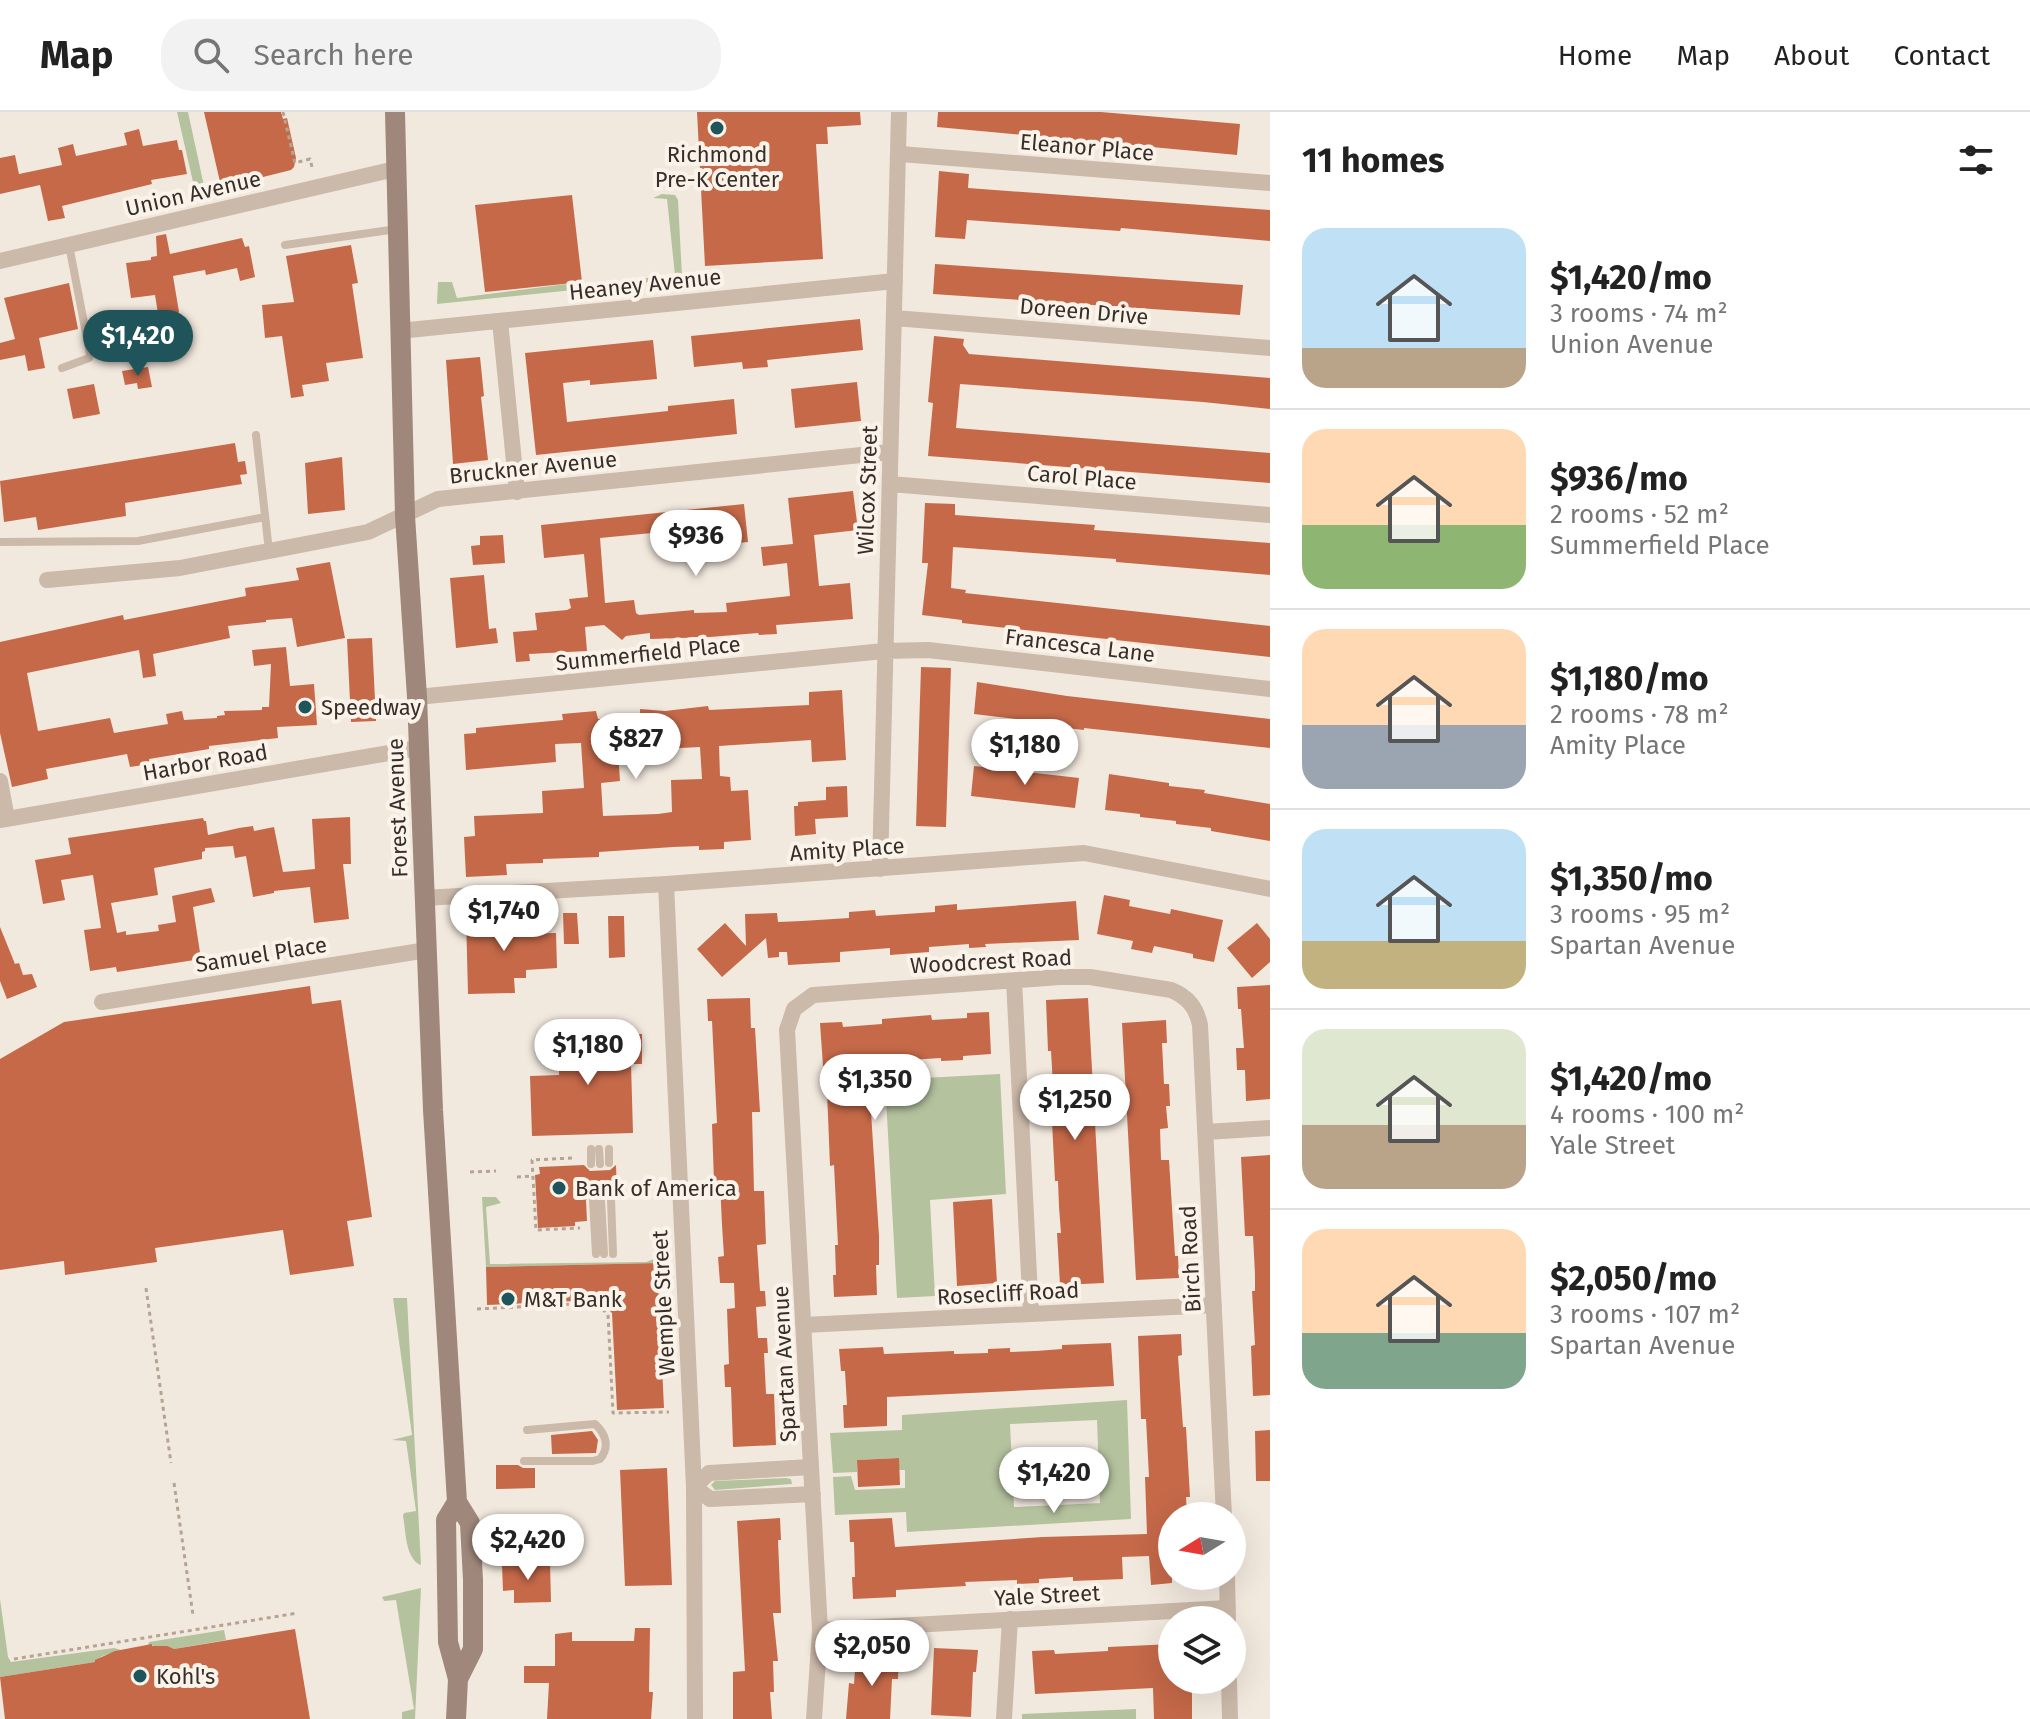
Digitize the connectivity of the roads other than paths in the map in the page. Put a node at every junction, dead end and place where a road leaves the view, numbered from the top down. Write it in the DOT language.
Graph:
graph roads {
  1 [pos="395,112"];
  2 [pos="899,112"];
  3 [pos="900,154"];
  4 [pos="395,169"];
  5 [pos="1270,183"];
  6 [pos="397,229"];
  7 [pos="69,245"];
  8 [pos="285,245"];
  9 [pos="0,261"];
  10 [pos="895,281"];
  11 [pos="894,318"];
  12 [pos="500,321"];
  13 [pos="399,331"];
  14 [pos="1270,348"];
  15 [pos="62,368"];
  16 [pos="256,435"];
  17 [pos="890,452"];
  18 [pos="890,484"];
  19 [pos="517,492"];
  20 [pos="1270,515"];
  21 [pos="405,516"];
  22 [pos="265,517"];
  23 [pos="0,542"];
  24 [pos="269,551"];
  25 [pos="47,580"];
  26 [pos="884,651"];
  27 [pos="1270,689"];
  28 [pos="417,697"];
  29 [pos="418,748"];
  30 [pos="0,781"];
  31 [pos="4,820"];
  32 [pos="880,869"];
  33 [pos="666,884"];
  34 [pos="1270,889"];
  35 [pos="424,898"];
  36 [pos="427,950"];
  37 [pos="1014,980"];
  38 [pos="102,1002"];
  39 [pos="1191,1003"];
  40 [pos="794,1009"];
  41 [pos="1270,1128"];
  42 [pos="1206,1132"];
  43 [pos="600,1149"];
  44 [pos="602,1200"];
  45 [pos="1214,1305"];
  46 [pos="1031,1314"];
  47 [pos="804,1325"];
  48 [pos="527,1430"];
  49 [pos="524,1461"];
  50 [pos="811,1467"];
  51 [pos="694,1487"];
  52 [pos="813,1494"];
  53 [pos="1223,1502"];
  54 [pos="1158,1616"];
  55 [pos="1010,1619"];
  56 [pos="820,1630"];
  57 [pos="1229,1694"];
  58 [pos="456,1719"];
  59 [pos="695,1719"];
  60 [pos="814,1719"];
  61 [pos="1004,1719"];
  62 [pos="1230,1719"];
  1 -- 4 [label="main road, Forest Avenue"];
  2 -- 3 [label="street, Wilcox Street"];
  3 -- 5 [label="street, Eleanor Place"];
  3 -- 10 [label="street, Wilcox Street"];
  4 -- 6 [label="main road, Forest Avenue"];
  4 -- 7 [label="street, Union Avenue"];
  6 -- 8 [label="lane"];
  6 -- 13 [label="main road, Forest Avenue"];
  7 -- 9 [label="street, Union Avenue"];
  7 -- 15 [label="lane"];
  10 -- 11 [label="street, Wilcox Street"];
  10 -- 12 [label="street, Heaney Avenue"];
  11 -- 14 [label="street, Doreen Drive"];
  11 -- 17 [label="street, Wilcox Street"];
  12 -- 13 [label="street, Heaney Avenue"];
  12 -- 19 [label="street"];
  13 -- 21 [label="main road, Forest Avenue"];
  16 -- 22 [label="lane"];
  17 -- 18 [label="street, Wilcox Street"];
  17 -- 19 [label="street, Bruckner Avenue"];
  18 -- 20 [label="street, Carol Place"];
  18 -- 26 [label="street, Wilcox Street"];
  19 -- 21 [label="street, Bruckner Avenue"];
  21 -- 24 [label="street, Bruckner Avenue"];
  21 -- 28 [label="main road, Forest Avenue"];
  22 -- 23 [label="lane"];
  22 -- 24 [label="lane"];
  24 -- 25 [label="street, Bruckner Avenue"];
  26 -- 27 [label="street, Francesca Lane"];
  26 -- 28 [label="street, Summerfield Place"];
  26 -- 32 [label="street, Wilcox Street"];
  28 -- 29 [label="main road, Forest Avenue"];
  29 -- 31 [label="street, Harbor Road"];
  29 -- 35 [label="main road, Forest Avenue"];
  30 -- 31 [label="street"];
  32 -- 33 [label="street, Amity Place"];
  32 -- 34 [label="street, Amity Place"];
  33 -- 35 [label="street, Amity Place"];
  33 -- 51 [label="street, Wemple Street"];
  35 -- 36 [label="main road, Forest Avenue"];
  36 -- 38 [label="street, Samuel Place"];
  36 -- 58 [label="main road, Forest Avenue"];
  37 -- 39 [label="street, Woodcrest Road"];
  37 -- 40 [label="street, Woodcrest Road"];
  37 -- 46 [label="street"];
  39 -- 42 [label="street, Birch Road"];
  40 -- 47 [label="street, Spartan Avenue"];
  41 -- 42 [label="street"];
  42 -- 45 [label="street, Birch Road"];
  43 -- 43 [label="lane"];
  44 -- 44 [label="lane"];
  45 -- 46 [label="street, Rosecliff Road"];
  45 -- 53 [label="street, Birch Road"];
  46 -- 47 [label="street, Rosecliff Road"];
  47 -- 50 [label="street, Spartan Avenue"];
  48 -- 49 [label="lane"];
  50 -- 51 [label="street"];
  50 -- 52 [label="street, Spartan Avenue"];
  51 -- 52 [label="street"];
  51 -- 59 [label="street, Wemple Street"];
  52 -- 56 [label="street, Spartan Avenue"];
  54 -- 55 [label="street, Yale Street"];
  55 -- 56 [label="street, Yale Street"];
  55 -- 61 [label="street"];
  56 -- 60 [label="street, Spartan Avenue"];
  57 -- 62 [label="street"];
}
